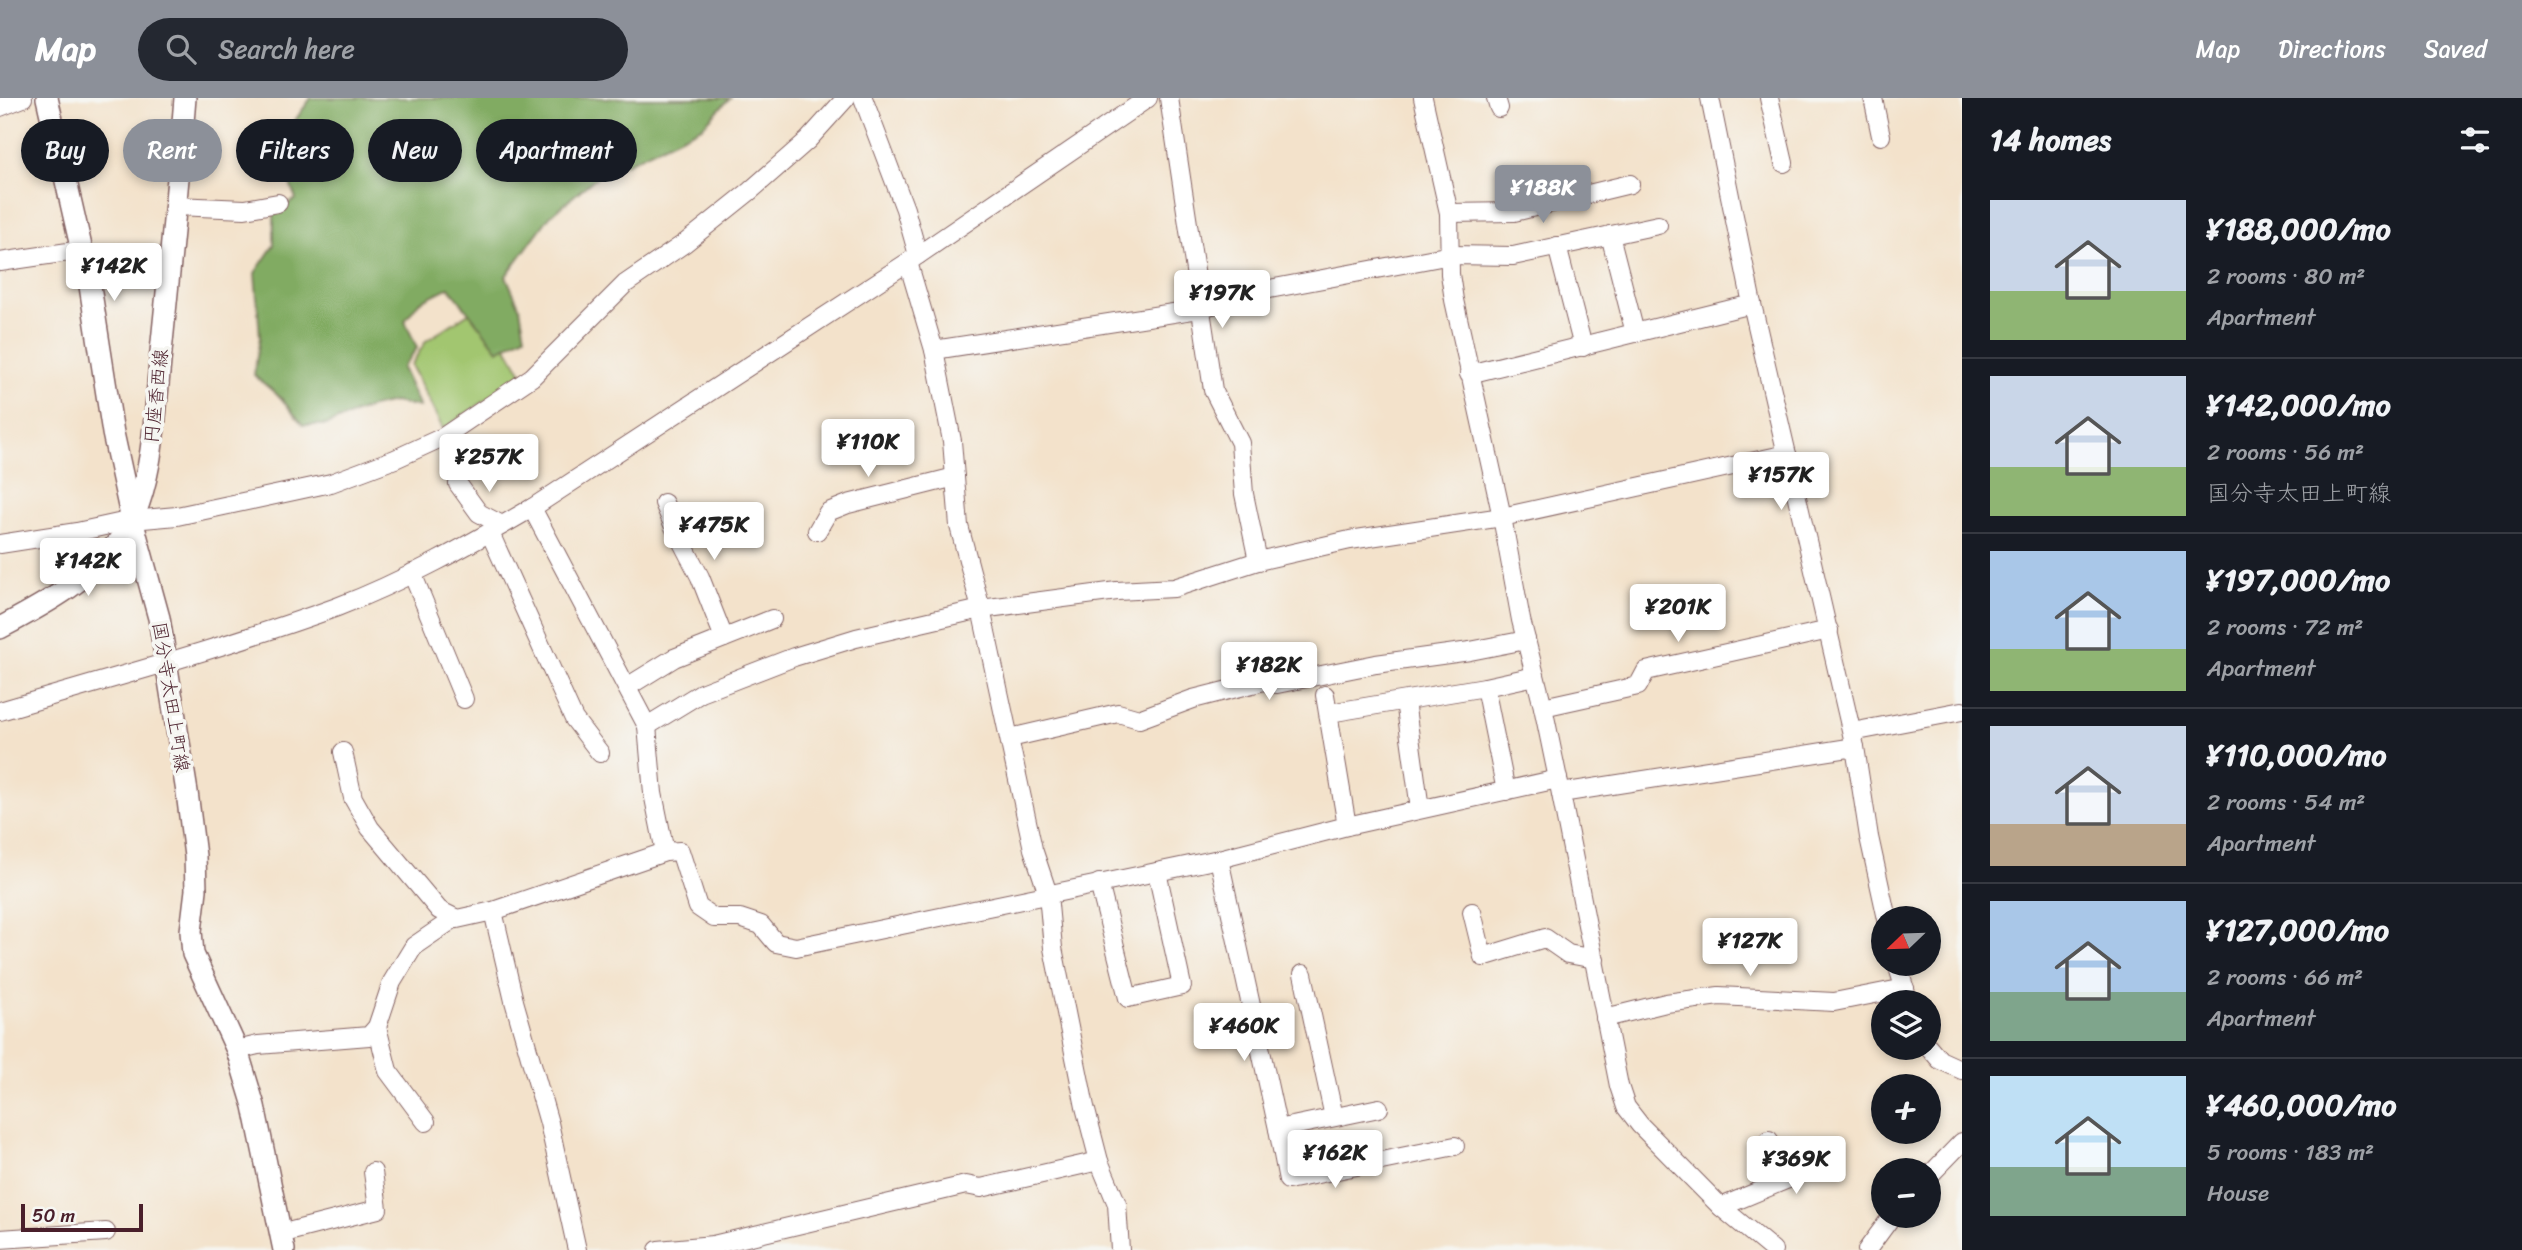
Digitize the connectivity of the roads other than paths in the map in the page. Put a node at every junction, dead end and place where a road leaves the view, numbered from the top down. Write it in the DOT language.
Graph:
graph roads {
  1 [pos="23,98"];
  2 [pos="47,98"];
  3 [pos="185,98"];
  4 [pos="846,98"];
  5 [pos="863,98"];
  6 [pos="1148,98"];
  7 [pos="1169,98"];
  8 [pos="1423,98"];
  9 [pos="1710,98"];
  10 [pos="1769,98"];
  11 [pos="1873,98"];
  12 [pos="0,107"];
  13 [pos="1881,136"];
  14 [pos="1784,163"];
  15 [pos="1630,184"];
  16 [pos="278,203"];
  17 [pos="176,206"];
  18 [pos="1449,213"];
  19 [pos="1658,225"];
  20 [pos="1610,235"];
  21 [pos="1556,246"];
  22 [pos="82,250"];
  23 [pos="1451,255"];
  24 [pos="913,258"];
  25 [pos="0,262"];
  26 [pos="1752,304"];
  27 [pos="1199,309"];
  28 [pos="1635,334"];
  29 [pos="1583,346"];
  30 [pos="934,350"];
  31 [pos="1469,374"];
  32 [pos="1787,454"];
  33 [pos="955,477"];
  34 [pos="458,484"];
  35 [pos="664,503"];
  36 [pos="532,508"];
  37 [pos="1502,517"];
  38 [pos="132,520"];
  39 [pos="496,529"];
  40 [pos="817,531"];
  41 [pos="0,544"];
  42 [pos="1258,561"];
  43 [pos="412,573"];
  44 [pos="981,609"];
  45 [pos="772,619"];
  46 [pos="0,628"];
  47 [pos="1829,629"];
  48 [pos="724,638"];
  49 [pos="1526,640"];
  50 [pos="166,662"];
  51 [pos="1535,676"];
  52 [pos="627,687"];
  53 [pos="1485,687"];
  54 [pos="1325,695"];
  55 [pos="464,699"];
  56 [pos="1405,701"];
  57 [pos="1543,707"];
  58 [pos="0,711"];
  59 [pos="1962,711"];
  60 [pos="1329,713"];
  61 [pos="647,726"];
  62 [pos="1010,738"];
  63 [pos="1854,740"];
  64 [pos="343,752"];
  65 [pos="600,753"];
  66 [pos="1560,786"];
  67 [pos="1506,790"];
  68 [pos="1420,809"];
  69 [pos="1347,826"];
  70 [pos="665,852"];
  71 [pos="1219,859"];
  72 [pos="1157,872"];
  73 [pos="1099,883"];
  74 [pos="1048,894"];
  75 [pos="1883,906"];
  76 [pos="493,911"];
  77 [pos="1472,912"];
  78 [pos="455,918"];
  79 [pos="1595,959"];
  80 [pos="1303,974"];
  81 [pos="1871,998"];
  82 [pos="1605,1018"];
  83 [pos="377,1027"];
  84 [pos="237,1051"];
  85 [pos="1940,1060"];
  86 [pos="1962,1070"];
  87 [pos="1379,1108"];
  88 [pos="1334,1117"];
  89 [pos="426,1122"];
  90 [pos="1278,1129"];
  91 [pos="1769,1140"];
  92 [pos="1962,1142"];
  93 [pos="1455,1146"];
  94 [pos="1099,1161"];
  95 [pos="1941,1164"];
  96 [pos="373,1172"];
  97 [pos="1721,1207"];
  98 [pos="1883,1228"];
  99 [pos="106,1232"];
  100 [pos="0,1239"];
  101 [pos="282,1242"];
  102 [pos="1752,1242"];
  103 [pos="577,1250"];
  104 [pos="658,1250"];
  105 [pos="1121,1250"];
  106 [pos="1773,1250"];
  107 [pos="1867,1250"];
  1 -- 12 [label="street"];
  2 -- 22 [label="main road, 国分寺太田上町線"];
  3 -- 17 [label="main road, 円座香西線"];
  4 -- 38 [label="street"];
  5 -- 24 [label="street"];
  6 -- 24 [label="street"];
  7 -- 27 [label="street"];
  8 -- 18 [label="street"];
  9 -- 26 [label="street"];
  10 -- 14 [label="street"];
  11 -- 13 [label="street"];
  15 -- 18 [label="street"];
  16 -- 17 [label="street"];
  17 -- 38 [label="main road, 円座香西線"];
  18 -- 23 [label="street"];
  19 -- 20 [label="street"];
  20 -- 21 [label="street"];
  20 -- 28 [label="street"];
  21 -- 23 [label="street"];
  21 -- 29 [label="street"];
  22 -- 25 [label="street"];
  22 -- 38 [label="main road, 国分寺太田上町線"];
  23 -- 27 [label="street"];
  23 -- 31 [label="street"];
  24 -- 30 [label="street"];
  24 -- 36 [label="street"];
  26 -- 28 [label="street"];
  26 -- 32 [label="street"];
  27 -- 30 [label="street"];
  27 -- 42 [label="street"];
  28 -- 29 [label="street"];
  29 -- 31 [label="street"];
  30 -- 33 [label="street"];
  31 -- 37 [label="street"];
  32 -- 37 [label="street"];
  32 -- 47 [label="street"];
  33 -- 40 [label="street"];
  33 -- 44 [label="street"];
  34 -- 39 [label="street"];
  35 -- 48 [label="street"];
  36 -- 39 [label="street"];
  36 -- 52 [label="street"];
  37 -- 42 [label="street"];
  37 -- 49 [label="street"];
  38 -- 41 [label="street"];
  38 -- 46 [label="main road, 円座香西線"];
  38 -- 50 [label="main road, 国分寺太田上町線"];
  39 -- 43 [label="street"];
  39 -- 65 [label="street"];
  42 -- 44 [label="street"];
  43 -- 50 [label="street"];
  43 -- 55 [label="street"];
  44 -- 61 [label="street"];
  44 -- 62 [label="street"];
  45 -- 48 [label="street"];
  47 -- 57 [label="street"];
  47 -- 63 [label="street"];
  48 -- 52 [label="street"];
  49 -- 51 [label="street"];
  49 -- 62 [label="street"];
  50 -- 58 [label="street"];
  50 -- 84 [label="main road, 国分寺太田上町線"];
  51 -- 53 [label="street"];
  51 -- 57 [label="street"];
  52 -- 61 [label="street"];
  53 -- 56 [label="street"];
  53 -- 67 [label="street"];
  54 -- 60 [label="street"];
  56 -- 60 [label="street"];
  56 -- 68 [label="street"];
  57 -- 66 [label="street"];
  59 -- 63 [label="street"];
  60 -- 69 [label="street"];
  61 -- 70 [label="street"];
  62 -- 74 [label="street"];
  63 -- 66 [label="street"];
  63 -- 75 [label="street"];
  64 -- 78 [label="street"];
  66 -- 67 [label="street"];
  66 -- 79 [label="street"];
  67 -- 68 [label="street"];
  68 -- 69 [label="street"];
  69 -- 71 [label="street"];
  70 -- 74 [label="street"];
  70 -- 76 [label="street"];
  71 -- 72 [label="street"];
  71 -- 90 [label="street"];
  72 -- 73 [label="street"];
  72 -- 73 [label="street"];
  73 -- 74 [label="street"];
  74 -- 94 [label="street"];
  76 -- 78 [label="street"];
  76 -- 103 [label="street"];
  77 -- 79 [label="street"];
  78 -- 83 [label="street"];
  79 -- 82 [label="street"];
  80 -- 88 [label="street"];
  81 -- 82 [label="street"];
  82 -- 97 [label="street"];
  83 -- 84 [label="street"];
  83 -- 89 [label="street"];
  84 -- 101 [label="main road, 国分寺太田上町線"];
  85 -- 86 [label="street"];
  87 -- 88 [label="street"];
  88 -- 90 [label="street"];
  90 -- 93 [label="street"];
  91 -- 97 [label="street"];
  92 -- 95 [label="street"];
  94 -- 104 [label="street"];
  94 -- 105 [label="street"];
  96 -- 101 [label="street"];
  97 -- 102 [label="street"];
  98 -- 107 [label="street"];
  99 -- 100 [label="street"];
  102 -- 106 [label="street"];
}
